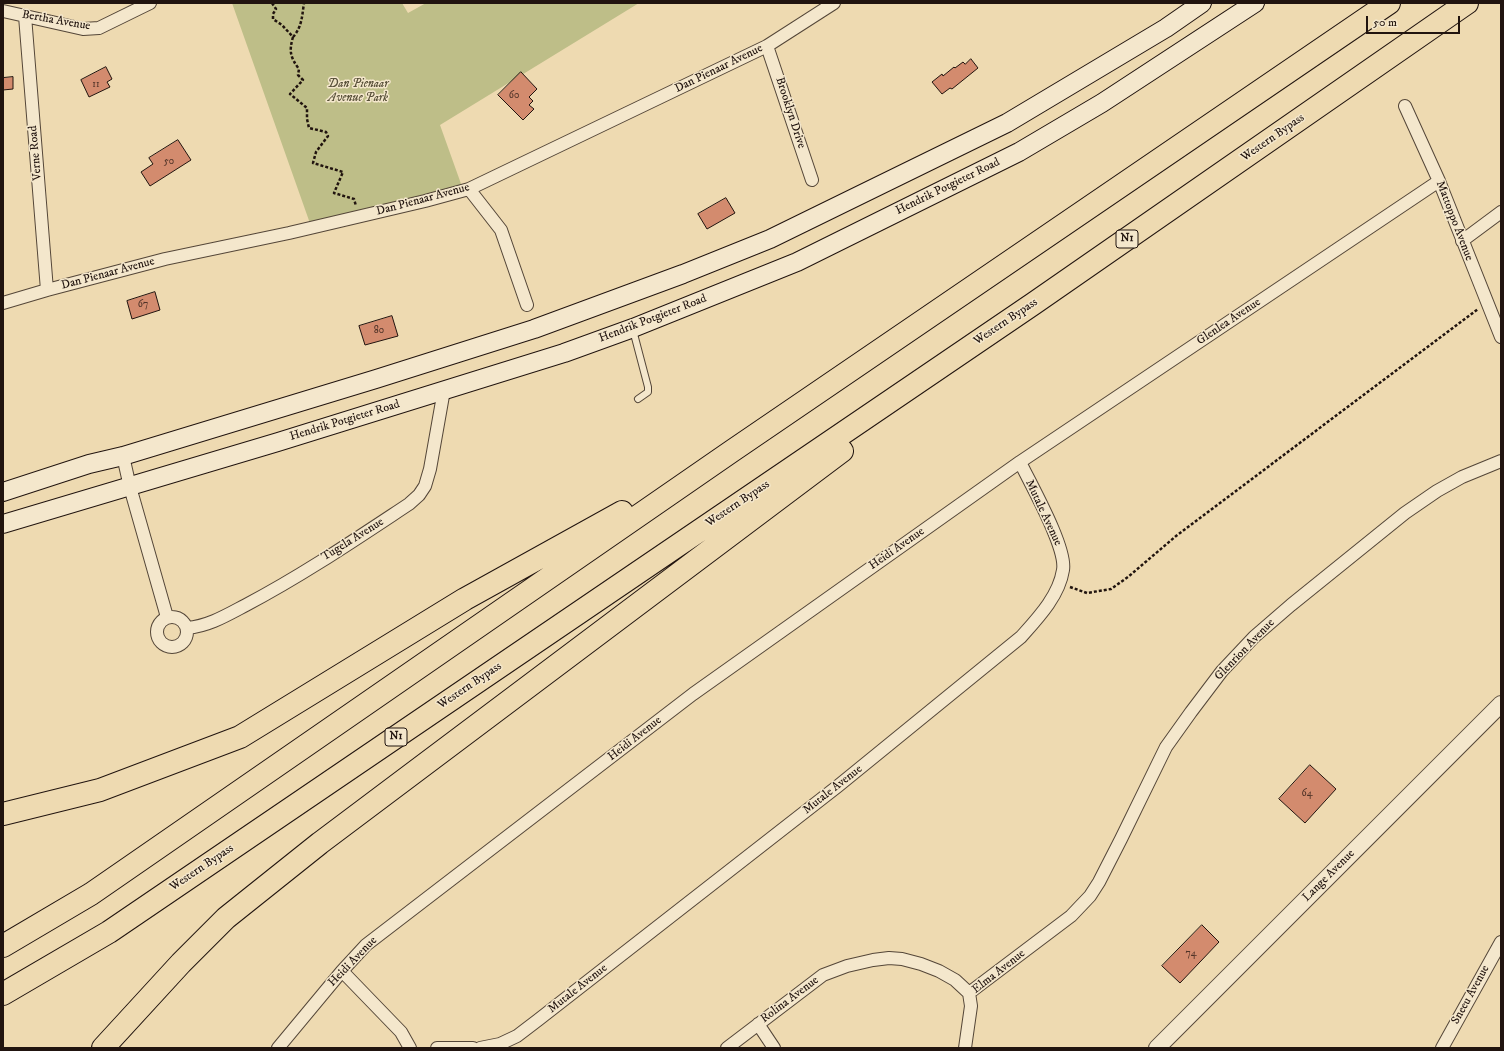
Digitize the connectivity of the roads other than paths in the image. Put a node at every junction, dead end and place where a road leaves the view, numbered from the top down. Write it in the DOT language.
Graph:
graph roads {
  1 [pos="150,3"];
  2 [pos="834,3"];
  3 [pos="1202,3"];
  4 [pos="1255,3"];
  5 [pos="1389,3"];
  6 [pos="1467,3"];
  7 [pos="3,11"];
  8 [pos="25,16"];
  9 [pos="767,46"];
  10 [pos="1405,106"];
  11 [pos="812,180"];
  12 [pos="1439,181"];
  13 [pos="469,189"];
  14 [pos="1501,212"];
  15 [pos="1462,241"];
  16 [pos="47,290"];
  17 [pos="3,303"];
  18 [pos="1033,304"];
  19 [pos="527,305"];
  20 [pos="632,328"];
  21 [pos="1501,337"];
  22 [pos="444,390"];
  23 [pos="638,399"];
  24 [pos="732,451"];
  25 [pos="123,456"];
  26 [pos="1501,461"];
  27 [pos="1020,462"];
  28 [pos="130,487"];
  29 [pos="3,492"];
  30 [pos="3,524"];
  31 [pos="167,617"];
  32 [pos="187,628"];
  33 [pos="1501,704"];
  34 [pos="3,814"];
  35 [pos="1071,916"];
  36 [pos="1501,942"];
  37 [pos="3,946"];
  38 [pos="342,971"];
  39 [pos="969,993"];
  40 [pos="3,994"];
  41 [pos="758,1024"];
  42 [pos="103,1048"];
  43 [pos="278,1048"];
  44 [pos="410,1048"];
  45 [pos="437,1048"];
  46 [pos="473,1048"];
  47 [pos="480,1048"];
  48 [pos="727,1048"];
  49 [pos="774,1048"];
  50 [pos="965,1048"];
  51 [pos="1157,1048"];
  52 [pos="1442,1048"];
  1 -- 8 [label="street, Bertha Avenue"];
  2 -- 9 [label="street, Dan Pienaar Avenue"];
  3 -- 25 [label="main road"];
  4 -- 20 [label="main road, Hendrik Potgieter Road"];
  5 -- 24 [label="highway"];
  6 -- 18 [label="highway, Western Bypass / N1"];
  7 -- 8 [label="street, Bertha Avenue"];
  8 -- 16 [label="street, Verne Road"];
  9 -- 11 [label="street, Brooklyn Drive"];
  9 -- 13 [label="street, Dan Pienaar Avenue"];
  10 -- 12 [label="street, Mattoppo Avenue"];
  12 -- 15 [label="street, Mattoppo Avenue"];
  12 -- 27 [label="street, Glenlea Avenue"];
  13 -- 16 [label="street, Dan Pienaar Avenue"];
  13 -- 19 [label="street"];
  14 -- 15 [label="street"];
  15 -- 21 [label="street, Mattoppo Avenue"];
  16 -- 17 [label="street, Dan Pienaar Avenue"];
  18 -- 40 [label="highway, Western Bypass / N1"];
  18 -- 42 [label="highway"];
  20 -- 22 [label="main road, Hendrik Potgieter Road"];
  20 -- 23 [label="lane"];
  22 -- 28 [label="main road, Hendrik Potgieter Road"];
  22 -- 32 [label="street, Tugela Avenue"];
  24 -- 34 [label="highway"];
  24 -- 37 [label="highway"];
  25 -- 28 [label="street"];
  25 -- 29 [label="main road"];
  26 -- 35 [label="street, Glenrion Avenue"];
  27 -- 38 [label="street, Heidi Avenue"];
  27 -- 47 [label="street, Mutale Avenue"];
  28 -- 30 [label="main road, Hendrik Potgieter Road"];
  28 -- 31 [label="street"];
  31 -- 32 [label="street"];
  31 -- 32 [label="street"];
  33 -- 51 [label="street, Lange Avenue"];
  35 -- 39 [label="street, Elma Avenue"];
  36 -- 52 [label="street, Sneeu Avenue"];
  38 -- 43 [label="street, Heidi Avenue"];
  38 -- 44 [label="street"];
  39 -- 41 [label="street, Rolina Avenue"];
  39 -- 50 [label="street, Elma Avenue"];
  41 -- 48 [label="street, Rolina Avenue"];
  41 -- 49 [label="street"];
  45 -- 46 [label="street"];
}
